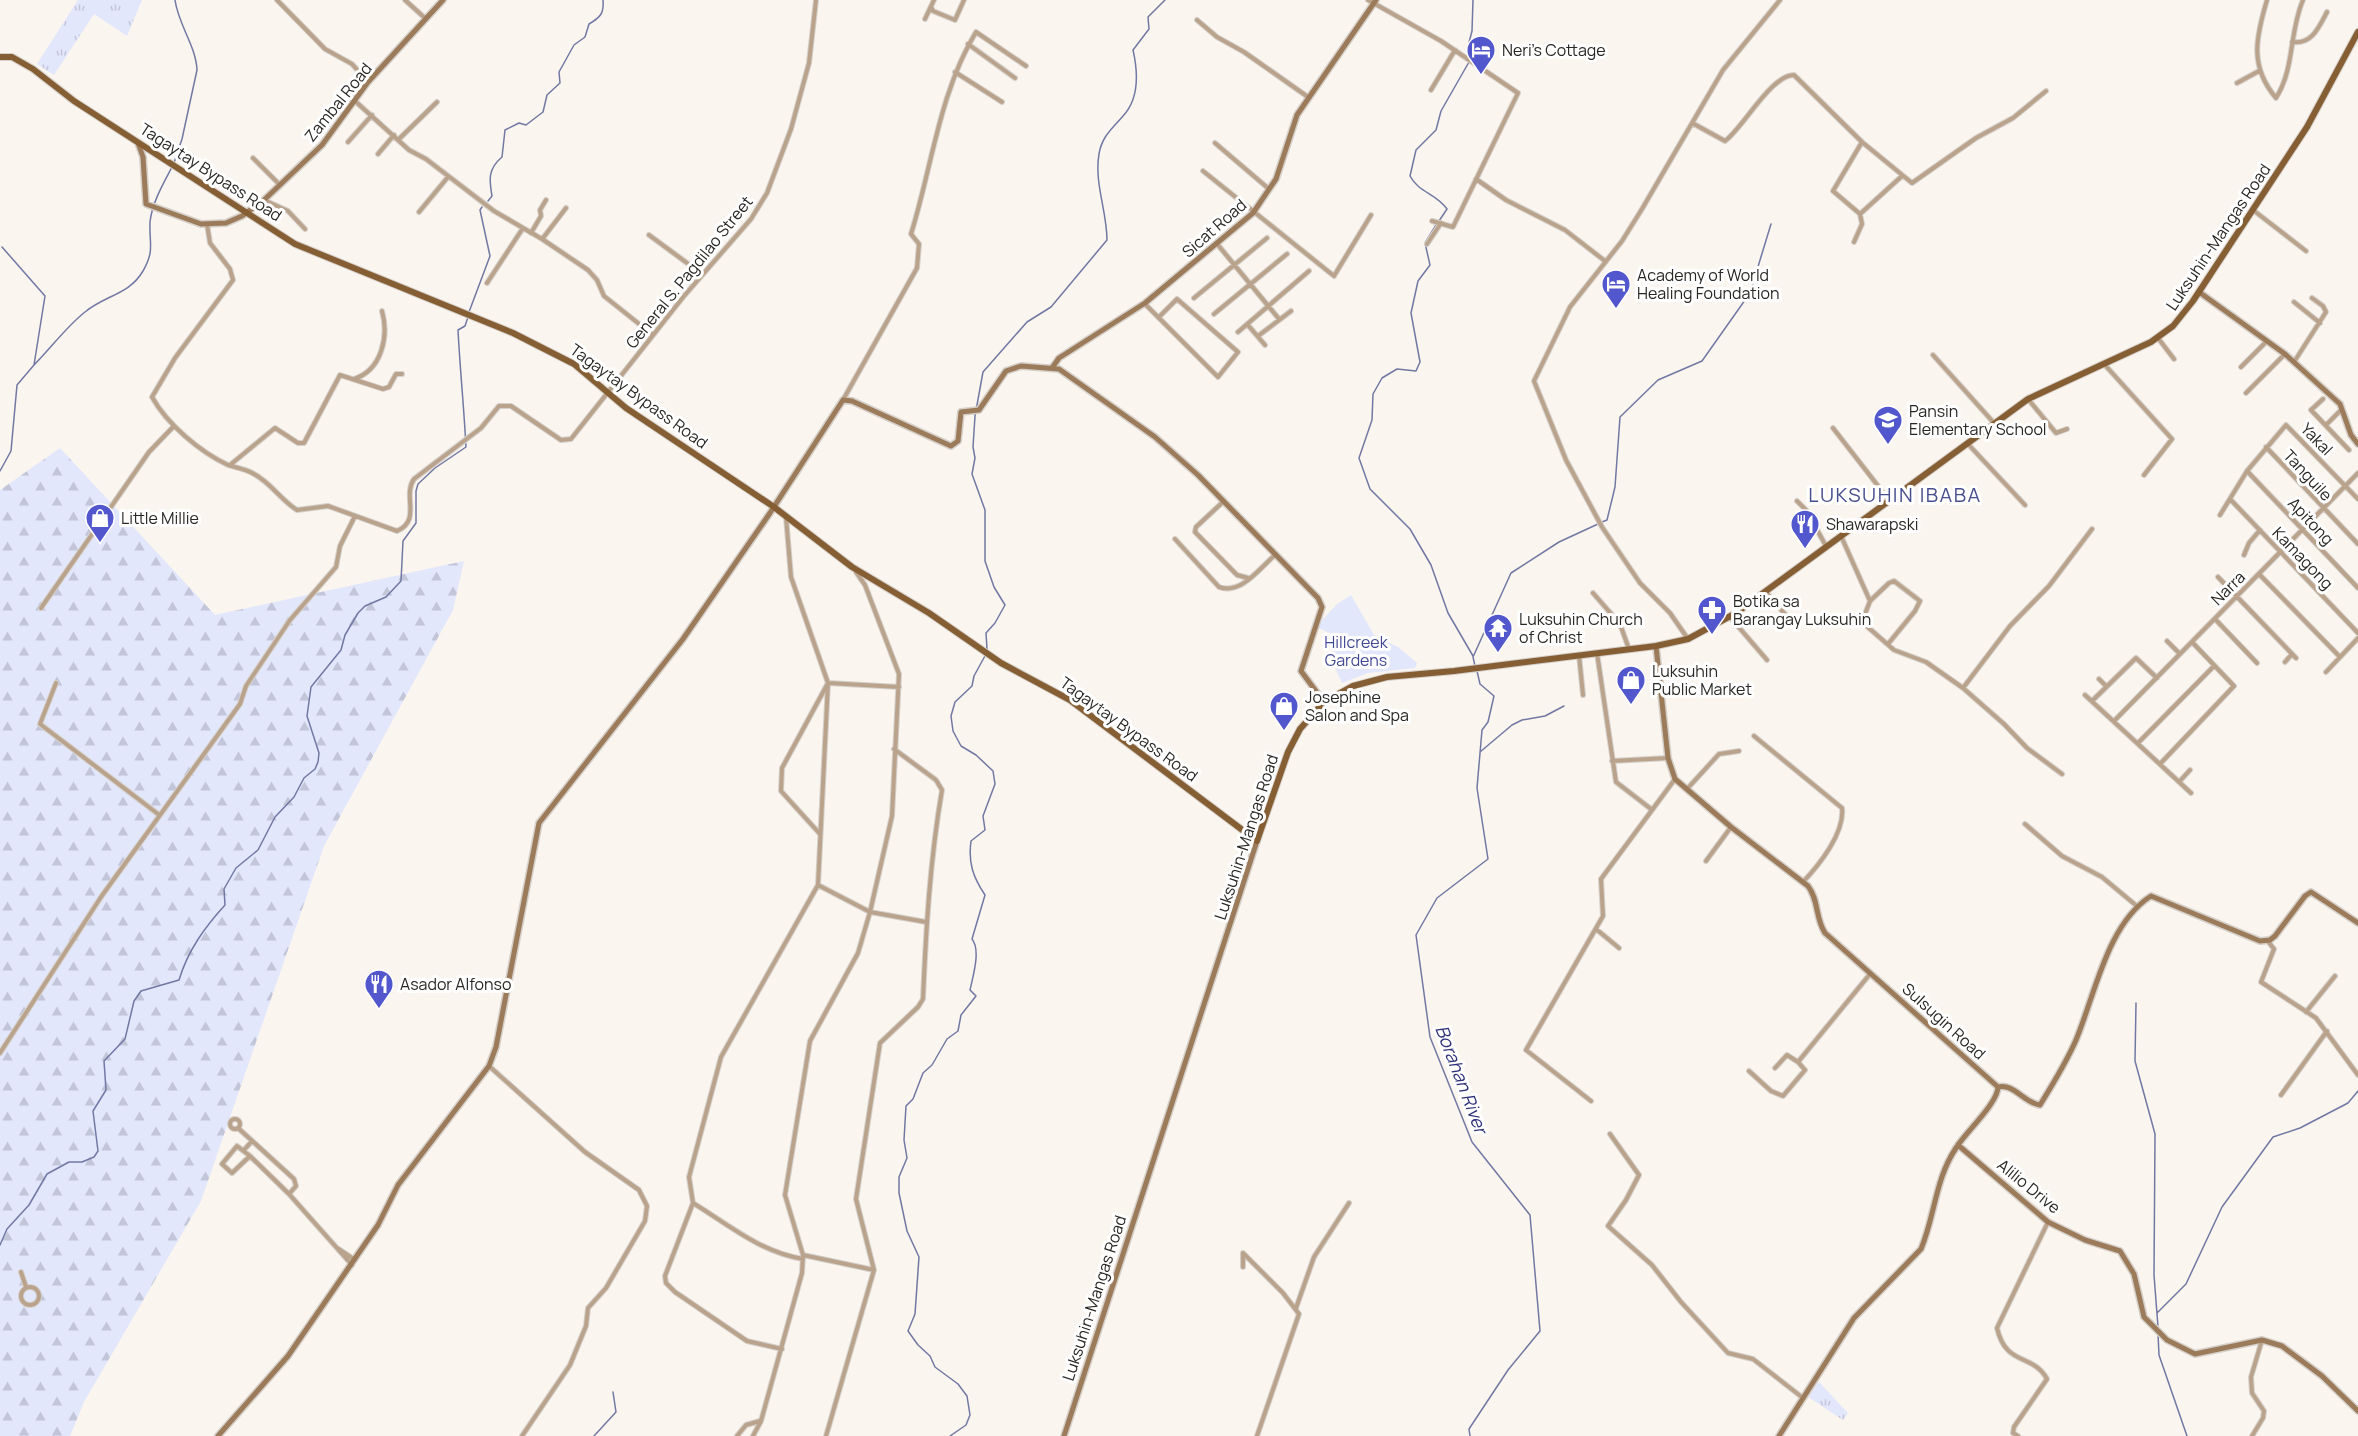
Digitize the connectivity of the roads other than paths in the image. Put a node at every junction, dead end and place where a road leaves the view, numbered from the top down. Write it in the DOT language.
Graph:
graph roads {
  1 [pos="277,0"];
  2 [pos="405,0"];
  3 [pos="442,0"];
  4 [pos="816,0"];
  5 [pos="934,0"];
  6 [pos="964,0"];
  7 [pos="1368,0"];
  8 [pos="1780,0"];
  9 [pos="2267,0"];
  10 [pos="2303,0"];
  11 [pos="1375,2"];
  12 [pos="931,7"];
  13 [pos="2327,12"];
  14 [pos="427,19"];
  15 [pos="926,19"];
  16 [pos="1197,20"];
  17 [pos="2358,32"];
  18 [pos="2292,42"];
  19 [pos="968,44"];
  20 [pos="1455,50"];
  21 [pos="2,55"];
  22 [pos="1026,66"];
  23 [pos="2259,71"];
  24 [pos="955,72"];
  25 [pos="1015,78"];
  26 [pos="368,82"];
  27 [pos="2237,83"];
  28 [pos="1431,90"];
  29 [pos="2046,91"];
  30 [pos="1308,97"];
  31 [pos="355,101"];
  32 [pos="437,102"];
  33 [pos="1002,102"];
  34 [pos="372,115"];
  35 [pos="1694,124"];
  36 [pos="131,135"];
  37 [pos="394,135"];
  38 [pos="399,139"];
  39 [pos="348,142"];
  40 [pos="1862,142"];
  41 [pos="1215,143"];
  42 [pos="378,154"];
  43 [pos="253,158"];
  44 [pos="1203,171"];
  45 [pos="1902,176"];
  46 [pos="448,177"];
  47 [pos="1476,179"];
  48 [pos="280,185"];
  49 [pos="1270,190"];
  50 [pos="264,200"];
  51 [pos="546,200"];
  52 [pos="566,208"];
  53 [pos="2253,210"];
  54 [pos="248,212"];
  55 [pos="419,212"];
  56 [pos="1253,213"];
  57 [pos="1860,214"];
  58 [pos="1371,215"];
  59 [pos="1432,221"];
  60 [pos="207,224"];
  61 [pos="1441,224"];
  62 [pos="523,228"];
  63 [pos="305,229"];
  64 [pos="531,232"];
  65 [pos="649,235"];
  66 [pos="1267,237"];
  67 [pos="543,238"];
  68 [pos="1854,242"];
  69 [pos="1427,244"];
  70 [pos="1218,245"];
  71 [pos="2306,251"];
  72 [pos="1287,254"];
  73 [pos="1605,261"];
  74 [pos="1235,265"];
  75 [pos="1309,271"];
  76 [pos="702,274"];
  77 [pos="487,284"];
  78 [pos="1250,284"];
  79 [pos="2199,292"];
  80 [pos="1194,298"];
  81 [pos="2312,298"];
  82 [pos="2294,302"];
  83 [pos="1145,303"];
  84 [pos="1268,306"];
  85 [pos="1291,310"];
  86 [pos="382,311"];
  87 [pos="1214,314"];
  88 [pos="1159,317"];
  89 [pos="1279,320"];
  90 [pos="2320,323"];
  91 [pos="1247,324"];
  92 [pos="1238,332"];
  93 [pos="653,335"];
  94 [pos="1258,336"];
  95 [pos="2158,338"];
  96 [pos="2267,341"];
  97 [pos="1265,345"];
  98 [pos="2285,354"];
  99 [pos="1933,355"];
  100 [pos="2174,358"];
  101 [pos="2294,362"];
  102 [pos="2103,364"];
  103 [pos="2241,367"];
  104 [pos="1052,368"];
  105 [pos="402,374"];
  106 [pos="353,379"];
  107 [pos="606,392"];
  108 [pos="2247,393"];
  109 [pos="843,399"];
  110 [pos="2028,399"];
  111 [pos="2323,399"];
  112 [pos="2343,409"];
  113 [pos="1994,423"];
  114 [pos="2326,425"];
  115 [pos="174,426"];
  116 [pos="1833,428"];
  117 [pos="2067,429"];
  118 [pos="2352,435"];
  119 [pos="1966,442"];
  120 [pos="2343,442"];
  121 [pos="2358,444"];
  122 [pos="2266,447"];
  123 [pos="2349,450"];
  124 [pos="230,465"];
  125 [pos="2247,471"];
  126 [pos="2358,473"];
  127 [pos="2144,475"];
  128 [pos="2345,486"];
  129 [pos="2230,499"];
  130 [pos="1889,500"];
  131 [pos="2358,500"];
  132 [pos="1224,501"];
  133 [pos="1797,501"];
  134 [pos="2025,505"];
  135 [pos="774,507"];
  136 [pos="2323,508"];
  137 [pos="2220,514"];
  138 [pos="355,516"];
  139 [pos="786,516"];
  140 [pos="2092,529"];
  141 [pos="2303,529"];
  142 [pos="2260,530"];
  143 [pos="1840,535"];
  144 [pos="1175,539"];
  145 [pos="2358,544"];
  146 [pos="1826,546"];
  147 [pos="2280,552"];
  148 [pos="1275,555"];
  149 [pos="2244,555"];
  150 [pos="852,567"];
  151 [pos="2259,574"];
  152 [pos="2218,577"];
  153 [pos="1249,578"];
  154 [pos="2358,588"];
  155 [pos="1765,591"];
  156 [pos="1593,593"];
  157 [pos="2237,596"];
  158 [pos="1870,602"];
  159 [pos="40,608"];
  160 [pos="1730,617"];
  161 [pos="2215,619"];
  162 [pos="1790,620"];
  163 [pos="2358,635"];
  164 [pos="1688,639"];
  165 [pos="2167,641"];
  166 [pos="2192,642"];
  167 [pos="1888,644"];
  168 [pos="1656,646"];
  169 [pos="1629,649"];
  170 [pos="1597,652"];
  171 [pos="2180,654"];
  172 [pos="1579,655"];
  173 [pos="2340,657"];
  174 [pos="1767,660"];
  175 [pos="2285,662"];
  176 [pos="2257,663"];
  177 [pos="2214,666"];
  178 [pos="2326,672"];
  179 [pos="2157,678"];
  180 [pos="2099,679"];
  181 [pos="828,683"];
  182 [pos="56,684"];
  183 [pos="2106,686"];
  184 [pos="899,687"];
  185 [pos="1963,688"];
  186 [pos="1583,695"];
  187 [pos="2085,695"];
  188 [pos="2092,701"];
  189 [pos="1324,702"];
  190 [pos="2115,720"];
  191 [pos="1754,736"];
  192 [pos="2138,743"];
  193 [pos="894,749"];
  194 [pos="1739,751"];
  195 [pos="1668,758"];
  196 [pos="1612,761"];
  197 [pos="2160,764"];
  198 [pos="2190,770"];
  199 [pos="2061,774"];
  200 [pos="1675,779"];
  201 [pos="2179,782"];
  202 [pos="1686,790"];
  203 [pos="2191,793"];
  204 [pos="1651,809"];
  205 [pos="158,814"];
  206 [pos="2025,824"];
  207 [pos="1731,827"];
  208 [pos="820,835"];
  209 [pos="1257,841"];
  210 [pos="1706,861"];
  211 [pos="1803,882"];
  212 [pos="818,885"];
  213 [pos="2138,907"];
  214 [pos="870,912"];
  215 [pos="926,922"];
  216 [pos="2358,923"];
  217 [pos="1596,929"];
  218 [pos="2267,940"];
  219 [pos="1619,948"];
  220 [pos="1870,974"];
  221 [pos="2335,976"];
  222 [pos="2306,1012"];
  223 [pos="2327,1031"];
  224 [pos="0,1053"];
  225 [pos="1798,1062"];
  226 [pos="489,1066"];
  227 [pos="1775,1068"];
  228 [pos="1749,1071"];
  229 [pos="2358,1075"];
  230 [pos="1998,1087"];
  231 [pos="2280,1095"];
  232 [pos="1591,1101"];
  233 [pos="238,1128"];
  234 [pos="1610,1134"];
  235 [pos="252,1141"];
  236 [pos="1958,1145"];
  237 [pos="244,1150"];
  238 [pos="250,1156"];
  239 [pos="289,1194"];
  240 [pos="693,1203"];
  241 [pos="1349,1203"];
  242 [pos="2048,1222"];
  243 [pos="803,1257"];
  244 [pos="353,1262"];
  245 [pos="1243,1267"];
  246 [pos="874,1270"];
  247 [pos="21,1272"];
  248 [pos="26,1287"];
  249 [pos="1296,1308"];
  250 [pos="2262,1340"];
  251 [pos="782,1349"];
  252 [pos="1803,1399"];
  253 [pos="2358,1412"];
  254 [pos="761,1421"];
  255 [pos="218,1436"];
  256 [pos="522,1436"];
  257 [pos="737,1436"];
  258 [pos="753,1436"];
  259 [pos="826,1436"];
  260 [pos="1064,1436"];
  261 [pos="1257,1436"];
  262 [pos="1779,1436"];
  263 [pos="2018,1436"];
  264 [pos="2252,1436"];
  1 -- 26 [label="street"];
  2 -- 14 [label="street"];
  3 -- 14 [label="street, Zambal Road"];
  4 -- 76 [label="street, General S. Pagdilao Street"];
  5 -- 12 [label="street"];
  6 -- 12 [label="street"];
  7 -- 11 [label="street"];
  8 -- 35 [label="street"];
  9 -- 23 [label="street"];
  10 -- 18 [label="street"];
  11 -- 20 [label="street"];
  11 -- 30 [label="street, Sicat Road"];
  12 -- 15 [label="street"];
  13 -- 18 [label="street"];
  14 -- 26 [label="street, Zambal Road"];
  16 -- 30 [label="street"];
  17 -- 53 [label="main road, Luksuhin-Mangas Road"];
  18 -- 23 [label="street"];
  19 -- 22 [label="street"];
  19 -- 24 [label="street"];
  19 -- 25 [label="street"];
  20 -- 28 [label="street"];
  20 -- 47 [label="street"];
  21 -- 36 [label="main road, Tagaytay Bypass Road"];
  23 -- 27 [label="street"];
  24 -- 33 [label="street"];
  24 -- 109 [label="street"];
  26 -- 31 [label="street, Zambal Road"];
  29 -- 45 [label="street"];
  30 -- 49 [label="street, Sicat Road"];
  31 -- 34 [label="street"];
  31 -- 48 [label="street, Zambal Road"];
  32 -- 38 [label="street"];
  34 -- 37 [label="street"];
  34 -- 39 [label="street"];
  35 -- 40 [label="street"];
  35 -- 73 [label="street"];
  36 -- 54 [label="main road, Tagaytay Bypass Road"];
  36 -- 60 [label="street, Zambal Road"];
  37 -- 38 [label="street"];
  37 -- 42 [label="street"];
  38 -- 46 [label="street"];
  40 -- 45 [label="street"];
  40 -- 57 [label="street"];
  41 -- 49 [label="street"];
  43 -- 48 [label="street"];
  44 -- 56 [label="street"];
  45 -- 57 [label="street"];
  46 -- 55 [label="street"];
  46 -- 62 [label="street"];
  47 -- 61 [label="street"];
  47 -- 73 [label="street"];
  48 -- 50 [label="street, Zambal Road"];
  49 -- 56 [label="street, Sicat Road"];
  50 -- 54 [label="street, Zambal Road"];
  50 -- 63 [label="street"];
  51 -- 64 [label="street"];
  52 -- 67 [label="street"];
  53 -- 71 [label="street"];
  53 -- 79 [label="main road, Luksuhin-Mangas Road"];
  54 -- 60 [label="street, Zambal Road"];
  54 -- 107 [label="main road, Tagaytay Bypass Road"];
  56 -- 58 [label="street"];
  56 -- 70 [label="street, Sicat Road"];
  57 -- 68 [label="street"];
  59 -- 61 [label="street"];
  60 -- 115 [label="street, General S. Pagdilao Street"];
  61 -- 69 [label="street"];
  62 -- 64 [label="street"];
  62 -- 77 [label="street"];
  64 -- 67 [label="street"];
  65 -- 76 [label="street"];
  66 -- 74 [label="street"];
  67 -- 93 [label="street"];
  70 -- 74 [label="street"];
  70 -- 83 [label="street, Sicat Road"];
  72 -- 78 [label="street"];
  73 -- 164 [label="street"];
  74 -- 78 [label="street"];
  74 -- 80 [label="street"];
  75 -- 84 [label="street"];
  76 -- 93 [label="street, General S. Pagdilao Street"];
  78 -- 84 [label="street"];
  78 -- 87 [label="street"];
  79 -- 95 [label="main road, Luksuhin-Mangas Road"];
  79 -- 96 [label="street"];
  81 -- 90 [label="street"];
  82 -- 90 [label="street"];
  83 -- 88 [label="street"];
  83 -- 104 [label="street, Sicat Road"];
  84 -- 89 [label="street"];
  84 -- 91 [label="street"];
  85 -- 89 [label="street"];
  86 -- 106 [label="street"];
  88 -- 88 [label="street"];
  89 -- 94 [label="street"];
  90 -- 101 [label="street"];
  91 -- 92 [label="street"];
  91 -- 94 [label="street"];
  93 -- 107 [label="street, General S. Pagdilao Street"];
  94 -- 97 [label="street"];
  95 -- 100 [label="street"];
  95 -- 102 [label="main road, Luksuhin-Mangas Road"];
  96 -- 98 [label="street"];
  96 -- 103 [label="street"];
  98 -- 101 [label="street"];
  98 -- 108 [label="street"];
  99 -- 113 [label="street"];
  101 -- 112 [label="street"];
  102 -- 110 [label="main road, Luksuhin-Mangas Road"];
  102 -- 127 [label="street"];
  104 -- 109 [label="street"];
  104 -- 132 [label="street"];
  105 -- 106 [label="street"];
  106 -- 124 [label="street"];
  107 -- 135 [label="main road, Tagaytay Bypass Road"];
  107 -- 138 [label="street, General S. Pagdilao Street"];
  109 -- 135 [label="street"];
  110 -- 113 [label="main road, Luksuhin-Mangas Road"];
  110 -- 117 [label="street"];
  111 -- 114 [label="street"];
  112 -- 114 [label="street"];
  112 -- 118 [label="street"];
  113 -- 119 [label="main road, Luksuhin-Mangas Road"];
  114 -- 120 [label="street"];
  115 -- 124 [label="street, General S. Pagdilao Street"];
  115 -- 159 [label="street"];
  116 -- 130 [label="street"];
  118 -- 120 [label="street"];
  118 -- 121 [label="street"];
  119 -- 130 [label="main road, Luksuhin-Mangas Road"];
  119 -- 134 [label="street"];
  120 -- 123 [label="street"];
  122 -- 125 [label="street, Yakal"];
  122 -- 128 [label="street, Yakal"];
  122 -- 136 [label="street, Tanguile"];
  124 -- 138 [label="street, General S. Pagdilao Street"];
  125 -- 129 [label="street, Yakal"];
  125 -- 141 [label="street, Apitong"];
  126 -- 128 [label="street, Narra"];
  128 -- 131 [label="street, Yakal"];
  128 -- 136 [label="street, Narra"];
  129 -- 137 [label="street, Yakal"];
  129 -- 142 [label="street, Kamagong"];
  130 -- 143 [label="main road, Luksuhin-Mangas Road"];
  132 -- 148 [label="street"];
  132 -- 153 [label="street"];
  133 -- 146 [label="street"];
  135 -- 139 [label="main road, Tagaytay Bypass Road"];
  135 -- 226 [label="street"];
  136 -- 141 [label="street, Narra"];
  136 -- 145 [label="street, Tanguile"];
  138 -- 205 [label="street"];
  139 -- 150 [label="main road, Tagaytay Bypass Road"];
  139 -- 181 [label="street"];
  140 -- 185 [label="street"];
  141 -- 147 [label="street, Narra"];
  141 -- 154 [label="street, Apitong"];
  142 -- 147 [label="street, Kamagong"];
  142 -- 149 [label="street"];
  143 -- 146 [label="main road, Luksuhin-Mangas Road"];
  143 -- 158 [label="street"];
  144 -- 153 [label="street"];
  146 -- 155 [label="main road, Luksuhin-Mangas Road"];
  147 -- 151 [label="street, Narra"];
  147 -- 163 [label="street, Kamagong"];
  148 -- 153 [label="street"];
  148 -- 189 [label="street"];
  150 -- 184 [label="street"];
  150 -- 209 [label="main road, Tagaytay Bypass Road"];
  151 -- 157 [label="street, Narra"];
  151 -- 173 [label="street"];
  152 -- 157 [label="street"];
  155 -- 160 [label="main road, Luksuhin-Mangas Road"];
  155 -- 162 [label="street"];
  156 -- 169 [label="street"];
  157 -- 161 [label="street, Narra"];
  157 -- 175 [label="street"];
  158 -- 167 [label="street"];
  158 -- 167 [label="street"];
  160 -- 164 [label="main road, Luksuhin-Mangas Road"];
  160 -- 174 [label="street"];
  161 -- 166 [label="street, Narra"];
  161 -- 176 [label="street"];
  163 -- 173 [label="street"];
  164 -- 168 [label="main road, Luksuhin-Mangas Road"];
  165 -- 171 [label="street"];
  166 -- 171 [label="street, Narra"];
  166 -- 177 [label="street"];
  167 -- 185 [label="street"];
  168 -- 169 [label="main road, Luksuhin-Mangas Road"];
  168 -- 195 [label="street, Sulsugin Road"];
  169 -- 170 [label="main road, Luksuhin-Mangas Road"];
  170 -- 172 [label="main road, Luksuhin-Mangas Road"];
  170 -- 196 [label="street"];
  171 -- 179 [label="street, Narra"];
  172 -- 186 [label="street"];
  172 -- 189 [label="main road, Luksuhin-Mangas Road"];
  173 -- 178 [label="street"];
  177 -- 192 [label="street"];
  177 -- 197 [label="street"];
  179 -- 183 [label="street"];
  179 -- 190 [label="street, Narra"];
  180 -- 183 [label="street"];
  181 -- 184 [label="street"];
  181 -- 208 [label="street"];
  181 -- 208 [label="street"];
  182 -- 205 [label="street"];
  183 -- 188 [label="street"];
  184 -- 193 [label="street"];
  185 -- 199 [label="street"];
  187 -- 188 [label="street"];
  188 -- 190 [label="street"];
  189 -- 209 [label="main road, Luksuhin-Mangas Road"];
  190 -- 192 [label="street"];
  191 -- 211 [label="street"];
  192 -- 197 [label="street"];
  193 -- 214 [label="street"];
  193 -- 215 [label="street"];
  194 -- 202 [label="street"];
  195 -- 196 [label="street"];
  195 -- 200 [label="street, Sulsugin Road"];
  196 -- 204 [label="street"];
  197 -- 201 [label="street"];
  198 -- 201 [label="street"];
  200 -- 202 [label="street, Sulsugin Road"];
  200 -- 204 [label="street"];
  201 -- 203 [label="street"];
  202 -- 207 [label="street, Sulsugin Road"];
  204 -- 217 [label="street"];
  205 -- 224 [label="street"];
  206 -- 213 [label="street"];
  207 -- 210 [label="street"];
  207 -- 211 [label="street, Sulsugin Road"];
  208 -- 212 [label="street"];
  209 -- 260 [label="street, Luksuhin-Mangas Road"];
  211 -- 220 [label="street, Sulsugin Road"];
  212 -- 214 [label="street"];
  212 -- 240 [label="street"];
  213 -- 218 [label="street"];
  213 -- 230 [label="street, Sulsugin Road"];
  214 -- 215 [label="street"];
  214 -- 243 [label="street"];
  215 -- 246 [label="street"];
  216 -- 218 [label="street"];
  217 -- 219 [label="street"];
  217 -- 232 [label="street"];
  218 -- 222 [label="street"];
  220 -- 225 [label="street"];
  220 -- 230 [label="street, Sulsugin Road"];
  221 -- 222 [label="street"];
  222 -- 223 [label="street"];
  223 -- 229 [label="street"];
  223 -- 231 [label="street"];
  225 -- 227 [label="street"];
  225 -- 228 [label="street"];
  226 -- 244 [label="street"];
  226 -- 256 [label="street"];
  230 -- 236 [label="street"];
  233 -- 235 [label="street"];
  234 -- 252 [label="street"];
  235 -- 237 [label="street"];
  235 -- 239 [label="street"];
  236 -- 242 [label="street, Alilio Drive"];
  236 -- 252 [label="street"];
  237 -- 238 [label="street"];
  237 -- 238 [label="street"];
  238 -- 239 [label="street"];
  239 -- 244 [label="street"];
  240 -- 243 [label="street"];
  240 -- 251 [label="street"];
  241 -- 249 [label="street"];
  242 -- 250 [label="street, Alilio Drive"];
  242 -- 263 [label="street"];
  243 -- 246 [label="street"];
  243 -- 251 [label="street"];
  244 -- 255 [label="street"];
  245 -- 249 [label="street"];
  246 -- 259 [label="street"];
  247 -- 248 [label="street"];
  248 -- 248 [label="street"];
  249 -- 261 [label="street"];
  250 -- 253 [label="street"];
  250 -- 264 [label="street"];
  251 -- 254 [label="street"];
  252 -- 262 [label="street"];
  254 -- 257 [label="street"];
  254 -- 258 [label="street"];
}
